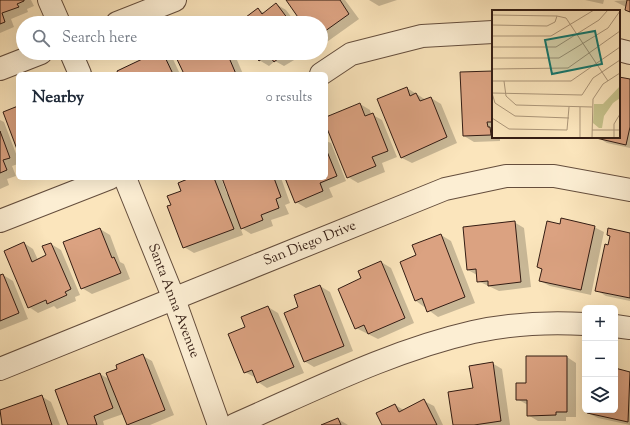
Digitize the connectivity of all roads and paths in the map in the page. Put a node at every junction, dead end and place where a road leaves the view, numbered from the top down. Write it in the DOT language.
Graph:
graph roads {
  1 [pos="49,0"];
  2 [pos="175,0"];
  3 [pos="55,16"];
  4 [pos="135,16"];
  5 [pos="492,32"];
  6 [pos="620,50"];
  7 [pos="630,53"];
  8 [pos="24,60"];
  9 [pos="74,60"];
  10 [pos="0,69"];
  11 [pos="79,72"];
  12 [pos="324,72"];
  13 [pos="105,180"];
  14 [pos="126,180"];
  15 [pos="630,190"];
  16 [pos="0,221"];
  17 [pos="174,299"];
  18 [pos="582,324"];
  19 [pos="618,326"];
  20 [pos="630,328"];
  21 [pos="0,369"];
  22 [pos="219,425"];
  23 [pos="234,425"];
  1 -- 3 [label="street"];
  2 -- 4 [label="street"];
  5 -- 12 [label="street"];
  6 -- 7 [label="street"];
  8 -- 10 [label="street"];
  9 -- 11 [label="street"];
  13 -- 16 [label="street"];
  14 -- 17 [label="street, Santa Anna Avenue"];
  15 -- 17 [label="street, San Diego Drive"];
  17 -- 21 [label="street, San Diego Drive"];
  17 -- 22 [label="street, Santa Anna Avenue"];
  18 -- 23 [label="street"];
  19 -- 20 [label="street"];
}
